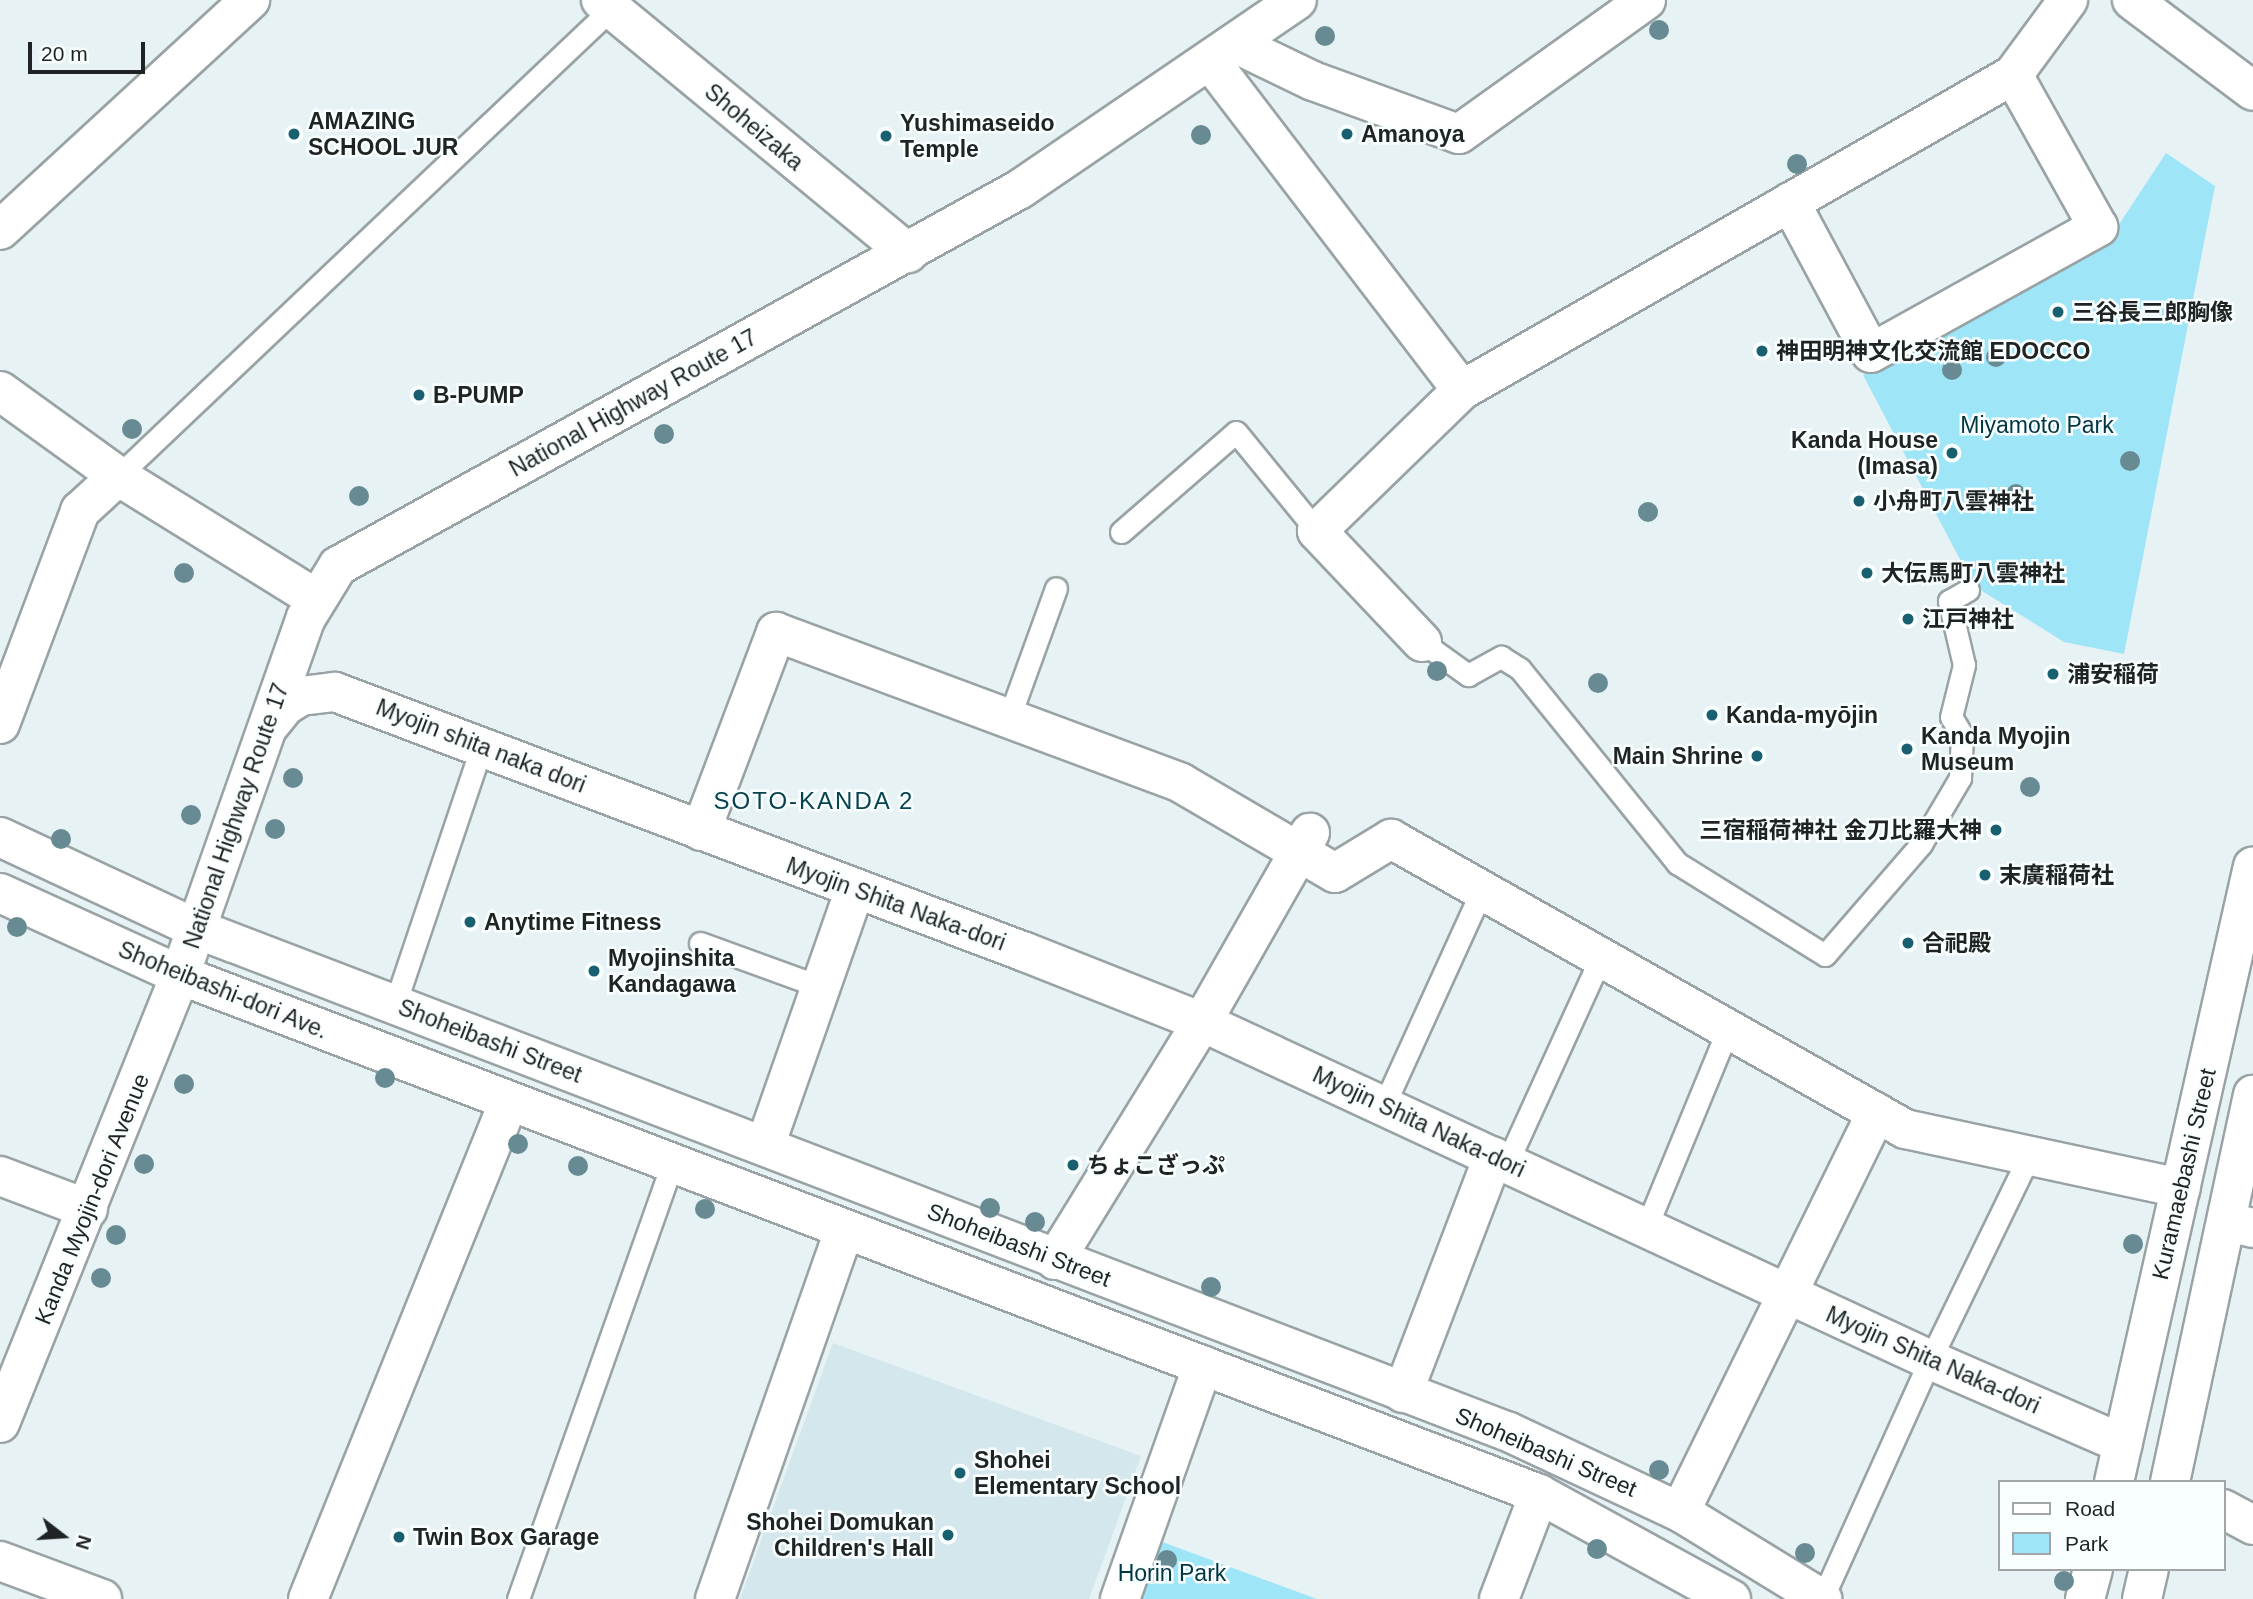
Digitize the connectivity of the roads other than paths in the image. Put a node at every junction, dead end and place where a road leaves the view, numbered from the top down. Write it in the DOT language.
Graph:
graph roads {
  1 [pos="250,0"];
  2 [pos="1297,0"];
  3 [pos="1646,0"];
  4 [pos="2068,0"];
  5 [pos="2132,0"];
  6 [pos="606,4"];
  7 [pos="1223,53"];
  8 [pos="2013,75"];
  9 [pos="2251,84"];
  10 [pos="1790,202"];
  11 [pos="0,230"];
  12 [pos="908,253"];
  13 [pos="1462,390"];
  14 [pos="0,391"];
  15 [pos="118,476"];
  16 [pos="1317,531"];
  17 [pos="1121,532"];
  18 [pos="1056,588"];
  19 [pos="1968,590"];
  20 [pos="315,598"];
  21 [pos="1422,642"];
  22 [pos="1009,718"];
  23 [pos="0,724"];
  24 [pos="268,727"];
  25 [pos="482,746"];
  26 [pos="701,831"];
  27 [pos="3,838"];
  28 [pos="1305,843"];
  29 [pos="2253,866"];
  30 [pos="855,889"];
  31 [pos="1482,890"];
  32 [pos="0,893"];
  33 [pos="197,929"];
  34 [pos="700,943"];
  35 [pos="1601,957"];
  36 [pos="180,975"];
  37 [pos="821,987"];
  38 [pos="395,1004"];
  39 [pos="1202,1022"];
  40 [pos="1728,1029"];
  41 [pos="2253,1094"];
  42 [pos="509,1101"];
  43 [pos="1384,1105"];
  44 [pos="1876,1113"];
  45 [pos="765,1146"];
  46 [pos="2029,1156"];
  47 [pos="1500,1160"];
  48 [pos="672,1165"];
  49 [pos="0,1176"];
  50 [pos="2181,1188"];
  51 [pos="88,1209"];
  52 [pos="2240,1225"];
  53 [pos="1646,1228"];
  54 [pos="844,1231"];
  55 [pos="1055,1260"];
  56 [pos="1787,1293"];
  57 [pos="1930,1360"];
  58 [pos="1203,1365"];
  59 [pos="1403,1393"];
  60 [pos="0,1423"];
  61 [pos="2123,1444"];
  62 [pos="2114,1480"];
  63 [pos="2171,1480"];
  64 [pos="1539,1494"];
  65 [pos="2225,1510"];
  66 [pos="1680,1512"];
  67 [pos="2253,1525"];
  68 [pos="0,1561"];
  69 [pos="2092,1571"];
  70 [pos="2149,1571"];
  71 [pos="102,1599"];
  72 [pos="308,1599"];
  73 [pos="518,1599"];
  74 [pos="715,1599"];
  75 [pos="1120,1599"];
  76 [pos="1499,1599"];
  77 [pos="1731,1599"];
  78 [pos="1822,1599"];
  79 [pos="2085,1599"];
  80 [pos="2142,1599"];
  1 -- 11 [label="main road"];
  2 -- 7 [label="main road, National Highway Route 17"];
  3 -- 7 [label="main road"];
  4 -- 8 [label="main road"];
  5 -- 9 [label="main road"];
  6 -- 12 [label="main road, Shoheizaka"];
  6 -- 15 [label="lane"];
  7 -- 12 [label="main road, National Highway Route 17"];
  7 -- 13 [label="main road"];
  8 -- 10 [label="main road"];
  8 -- 10 [label="main road"];
  10 -- 13 [label="main road"];
  12 -- 20 [label="main road, National Highway Route 17"];
  13 -- 16 [label="main road"];
  14 -- 15 [label="main road"];
  15 -- 20 [label="main road"];
  15 -- 23 [label="main road"];
  16 -- 17 [label="lane"];
  16 -- 21 [label="main road"];
  18 -- 22 [label="lane"];
  19 -- 21 [label="lane"];
  20 -- 24 [label="main road, National Highway Route 17"];
  22 -- 26 [label="main road"];
  22 -- 28 [label="main road"];
  24 -- 25 [label="main road, Myojin shita naka dori"];
  24 -- 33 [label="main road, National Highway Route 17"];
  25 -- 26 [label="main road, Myojin shita naka dori"];
  25 -- 38 [label="lane"];
  26 -- 30 [label="main road, Myojin Shita Naka-dori"];
  27 -- 33 [label="main road, Shoheibashi-dori Ave."];
  28 -- 31 [label="main road"];
  28 -- 39 [label="main road"];
  29 -- 50 [label="main road, Kuramaebashi Street"];
  30 -- 37 [label="main road"];
  30 -- 39 [label="main road, Myojin Shita Naka-dori"];
  31 -- 35 [label="main road"];
  31 -- 43 [label="lane"];
  32 -- 36 [label="main road, Shoheibashi-dori Ave."];
  33 -- 36 [label="main road, National Highway Route 17"];
  33 -- 38 [label="main road, Shoheibashi Street"];
  34 -- 37 [label="lane"];
  35 -- 40 [label="main road"];
  35 -- 47 [label="lane"];
  36 -- 42 [label="main road, Shoheibashi-dori Ave."];
  36 -- 51 [label="main road, Kanda Myojin-dori Avenue"];
  37 -- 45 [label="main road"];
  38 -- 45 [label="main road, Shoheibashi Street"];
  39 -- 43 [label="main road, Myojin Shita Naka-dori"];
  39 -- 55 [label="main road"];
  40 -- 44 [label="main road"];
  40 -- 53 [label="lane"];
  41 -- 52 [label="main road"];
  42 -- 48 [label="main road, Shoheibashi Street"];
  42 -- 72 [label="main road"];
  43 -- 47 [label="main road, Myojin Shita Naka-dori"];
  44 -- 46 [label="main road"];
  44 -- 56 [label="main road"];
  45 -- 55 [label="main road, Shoheibashi Street"];
  46 -- 50 [label="main road"];
  46 -- 57 [label="lane"];
  47 -- 53 [label="main road, Myojin Shita Naka-dori"];
  47 -- 59 [label="main road"];
  48 -- 54 [label="main road, Shoheibashi Street"];
  48 -- 73 [label="lane"];
  49 -- 51 [label="main road"];
  50 -- 61 [label="main road, Kuramaebashi Street"];
  51 -- 60 [label="main road, Kanda Myojin-dori Avenue"];
  52 -- 63 [label="main road"];
  53 -- 56 [label="main road, Myojin Shita Naka-dori"];
  54 -- 58 [label="main road, Shoheibashi Street"];
  54 -- 74 [label="main road"];
  55 -- 59 [label="main road, Shoheibashi Street"];
  56 -- 57 [label="main road, Myojin Shita Naka-dori"];
  56 -- 66 [label="main road"];
  57 -- 61 [label="main road, Myojin Shita Naka-dori"];
  57 -- 78 [label="lane"];
  58 -- 64 [label="main road, Shoheibashi Street"];
  58 -- 75 [label="main road"];
  59 -- 66 [label="main road, Shoheibashi Street"];
  61 -- 62 [label="main road, Kuramaebashi Street"];
  64 -- 76 [label="main road"];
  64 -- 77 [label="main road, Shoheibashi Street"];
  65 -- 67 [label="main road"];
  66 -- 78 [label="main road, Shoheibashi Street"];
  68 -- 71 [label="main road"];
  69 -- 79 [label="main road"];
  70 -- 80 [label="main road"];
}
